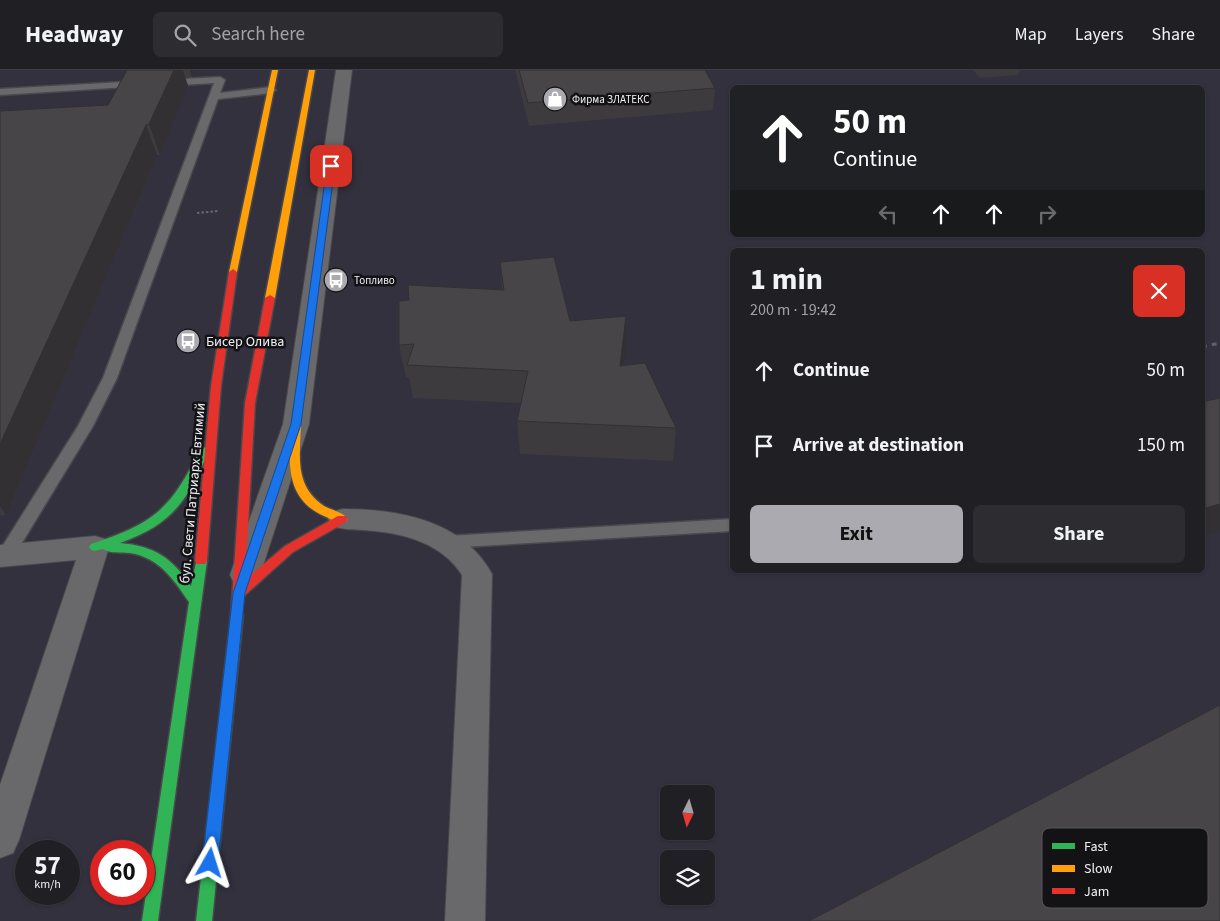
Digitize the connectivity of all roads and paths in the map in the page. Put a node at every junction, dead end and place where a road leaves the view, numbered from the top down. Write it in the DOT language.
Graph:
graph roads {
  1 [pos="275,70"];
  2 [pos="312,70"];
  3 [pos="344,70"];
  4 [pos="271,90"];
  5 [pos="0,92"];
  6 [pos="214,97"];
  7 [pos="296,424"];
  8 [pos="211,433"];
  9 [pos="342,519"];
  10 [pos="730,525"];
  11 [pos="447,542"];
  12 [pos="95,547"];
  13 [pos="3,556"];
  14 [pos="239,593"];
  15 [pos="196,603"];
  16 [pos="0,840"];
  17 [pos="150,921"];
  18 [pos="204,921"];
  19 [pos="465,921"];
  1 -- 4 [label="main road, бул. Свети Патриарх Евтимий"];
  2 -- 14 [label="main road"];
  3 -- 7 [label="street"];
  4 -- 6 [label="lane"];
  4 -- 8 [label="main road, бул. Свети Патриарх Евтимий"];
  5 -- 6 [label="lane"];
  6 -- 13 [label="lane"];
  7 -- 9 [label="main road"];
  7 -- 14 [label="street"];
  8 -- 12 [label="main road"];
  8 -- 15 [label="main road, бул. Свети Патриарх Евтимий"];
  9 -- 11 [label="street"];
  9 -- 14 [label="main road"];
  10 -- 11 [label="lane"];
  11 -- 19 [label="street"];
  12 -- 13 [label="street"];
  12 -- 15 [label="main road"];
  12 -- 16 [label="street"];
  14 -- 18 [label="main road"];
  15 -- 17 [label="main road, бул. Свети Патриарх Евтимий"];
}
